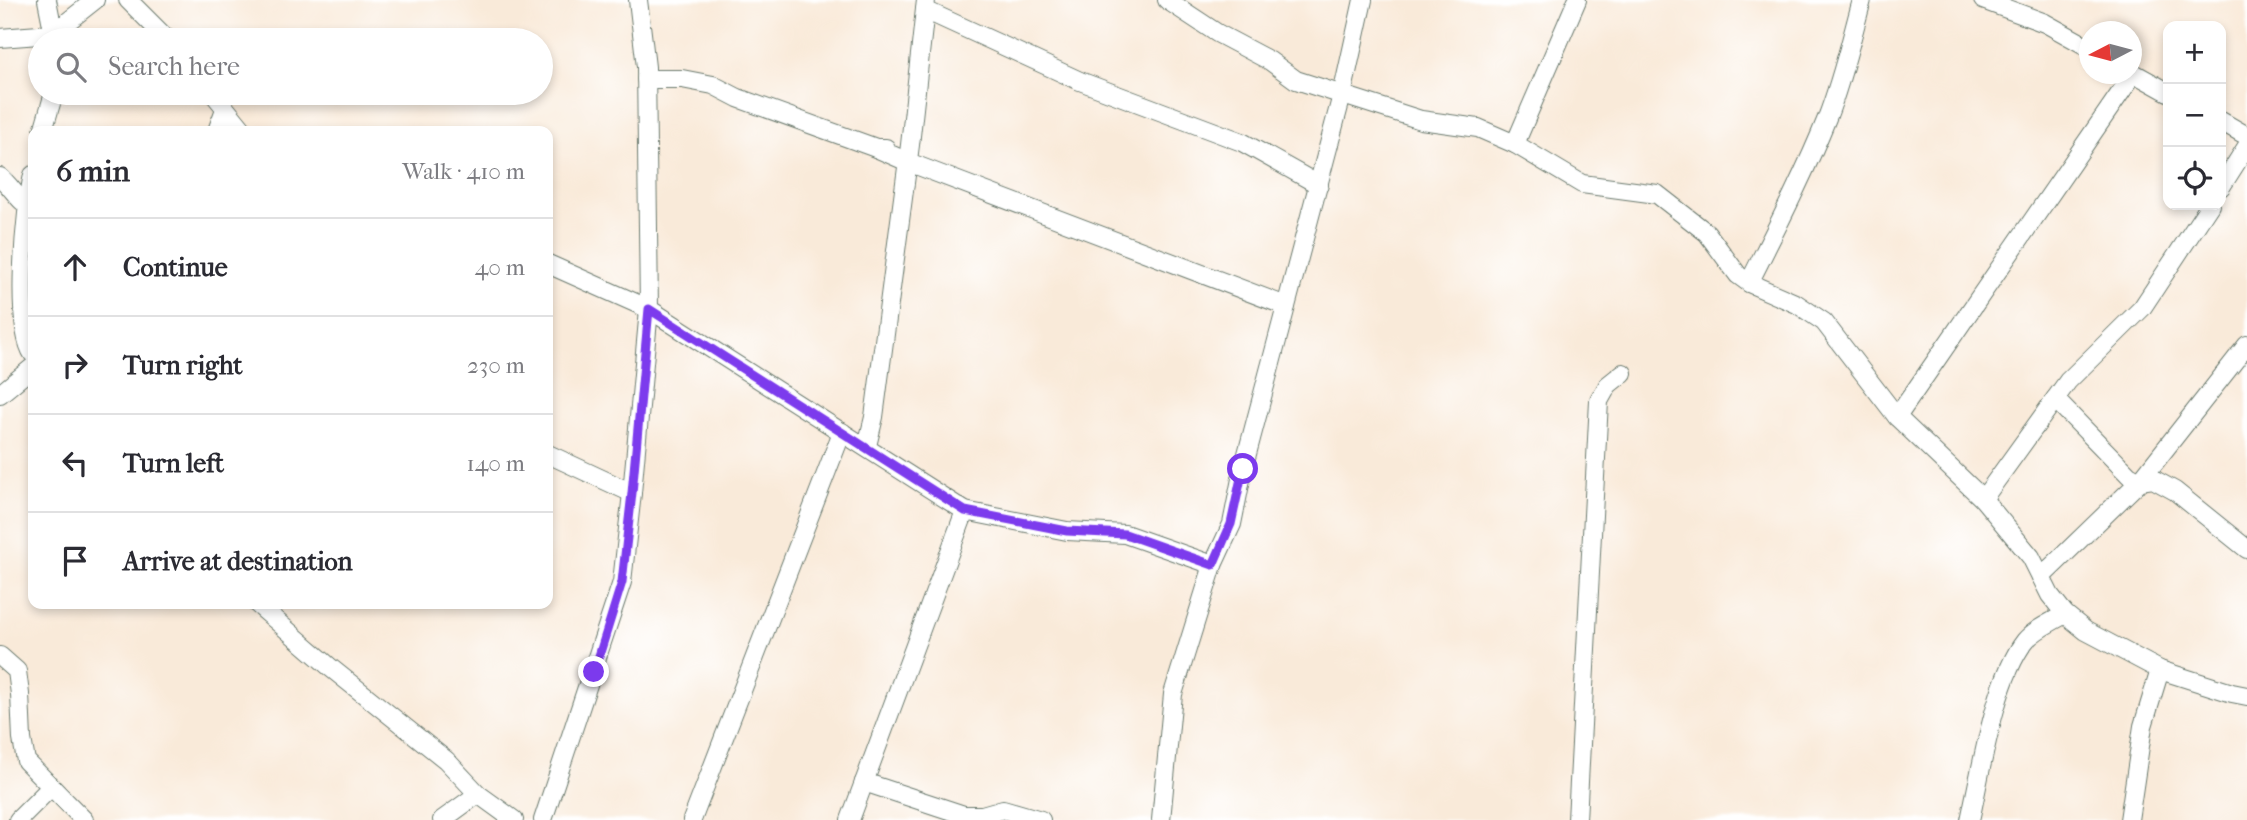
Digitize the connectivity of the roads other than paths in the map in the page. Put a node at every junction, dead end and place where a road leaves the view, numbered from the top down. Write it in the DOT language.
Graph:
graph roads {
  1 [pos="47,0"];
  2 [pos="95,0"];
  3 [pos="128,0"];
  4 [pos="638,0"];
  5 [pos="1167,0"];
  6 [pos="1363,0"];
  7 [pos="1577,0"];
  8 [pos="1862,0"];
  9 [pos="1983,0"];
  10 [pos="925,5"];
  11 [pos="2011,5"];
  12 [pos="52,28"];
  13 [pos="63,28"];
  14 [pos="156,28"];
  15 [pos="28,37"];
  16 [pos="0,38"];
  17 [pos="2079,42"];
  18 [pos="2142,77"];
  19 [pos="646,79"];
  20 [pos="2125,84"];
  21 [pos="2163,89"];
  22 [pos="1342,94"];
  23 [pos="51,105"];
  24 [pos="222,105"];
  25 [pos="225,109"];
  26 [pos="2226,124"];
  27 [pos="44,126"];
  28 [pos="219,126"];
  29 [pos="240,126"];
  30 [pos="2247,136"];
  31 [pos="1515,144"];
  32 [pos="2247,146"];
  33 [pos="909,154"];
  34 [pos="0,177"];
  35 [pos="2226,179"];
  36 [pos="1319,185"];
  37 [pos="28,205"];
  38 [pos="2207,210"];
  39 [pos="28,241"];
  40 [pos="553,266"];
  41 [pos="1749,284"];
  42 [pos="1286,306"];
  43 [pos="649,309"];
  44 [pos="2247,345"];
  45 [pos="28,347"];
  46 [pos="28,371"];
  47 [pos="1623,373"];
  48 [pos="0,394"];
  49 [pos="2054,399"];
  50 [pos="1897,417"];
  51 [pos="842,432"];
  52 [pos="867,446"];
  53 [pos="553,456"];
  54 [pos="2140,481"];
  55 [pos="632,493"];
  56 [pos="1983,499"];
  57 [pos="965,511"];
  58 [pos="2247,549"];
  59 [pos="1213,565"];
  60 [pos="2041,577"];
  61 [pos="263,609"];
  62 [pos="2065,614"];
  63 [pos="0,656"];
  64 [pos="2160,670"];
  65 [pos="2247,696"];
  66 [pos="864,782"];
  67 [pos="51,787"];
  68 [pos="478,794"];
  69 [pos="18,820"];
  70 [pos="84,820"];
  71 [pos="442,820"];
  72 [pos="514,820"];
  73 [pos="543,820"];
  74 [pos="692,820"];
  75 [pos="850,820"];
  76 [pos="1041,820"];
  77 [pos="1161,820"];
  78 [pos="1577,820"];
  79 [pos="1970,820"];
  80 [pos="2129,820"];
  1 -- 12 [label="street"];
  2 -- 13 [label="street"];
  3 -- 14 [label="street"];
  4 -- 19 [label="street"];
  5 -- 22 [label="street"];
  6 -- 22 [label="street"];
  7 -- 31 [label="street"];
  8 -- 41 [label="street"];
  9 -- 11 [label="street"];
  10 -- 33 [label="street"];
  10 -- 36 [label="street"];
  11 -- 17 [label="street"];
  15 -- 16 [label="street"];
  18 -- 21 [label="street"];
  19 -- 33 [label="street"];
  19 -- 43 [label="street"];
  20 -- 50 [label="street"];
  22 -- 31 [label="street"];
  22 -- 36 [label="street"];
  23 -- 27 [label="street"];
  24 -- 25 [label="street"];
  25 -- 28 [label="street"];
  25 -- 29 [label="street"];
  26 -- 30 [label="street"];
  31 -- 41 [label="street"];
  32 -- 35 [label="street"];
  33 -- 42 [label="street"];
  33 -- 52 [label="street"];
  34 -- 37 [label="street"];
  36 -- 42 [label="street"];
  38 -- 49 [label="street"];
  39 -- 45 [label="street"];
  40 -- 43 [label="street"];
  41 -- 50 [label="street"];
  42 -- 59 [label="street"];
  43 -- 51 [label="street"];
  43 -- 55 [label="street"];
  44 -- 54 [label="street"];
  46 -- 48 [label="street"];
  47 -- 78 [label="street"];
  49 -- 54 [label="street"];
  49 -- 56 [label="street"];
  50 -- 56 [label="street"];
  51 -- 52 [label="street"];
  51 -- 74 [label="street"];
  52 -- 57 [label="street"];
  53 -- 55 [label="street"];
  54 -- 58 [label="street"];
  54 -- 60 [label="street"];
  55 -- 73 [label="street"];
  56 -- 60 [label="street"];
  57 -- 59 [label="street"];
  57 -- 66 [label="street"];
  59 -- 77 [label="street"];
  60 -- 62 [label="street"];
  61 -- 68 [label="street"];
  62 -- 64 [label="street"];
  62 -- 79 [label="street"];
  63 -- 67 [label="street"];
  64 -- 65 [label="street"];
  64 -- 80 [label="street"];
  66 -- 75 [label="street"];
  66 -- 76 [label="street"];
  67 -- 69 [label="street"];
  67 -- 70 [label="street"];
  68 -- 71 [label="street"];
  68 -- 72 [label="street"];
}
